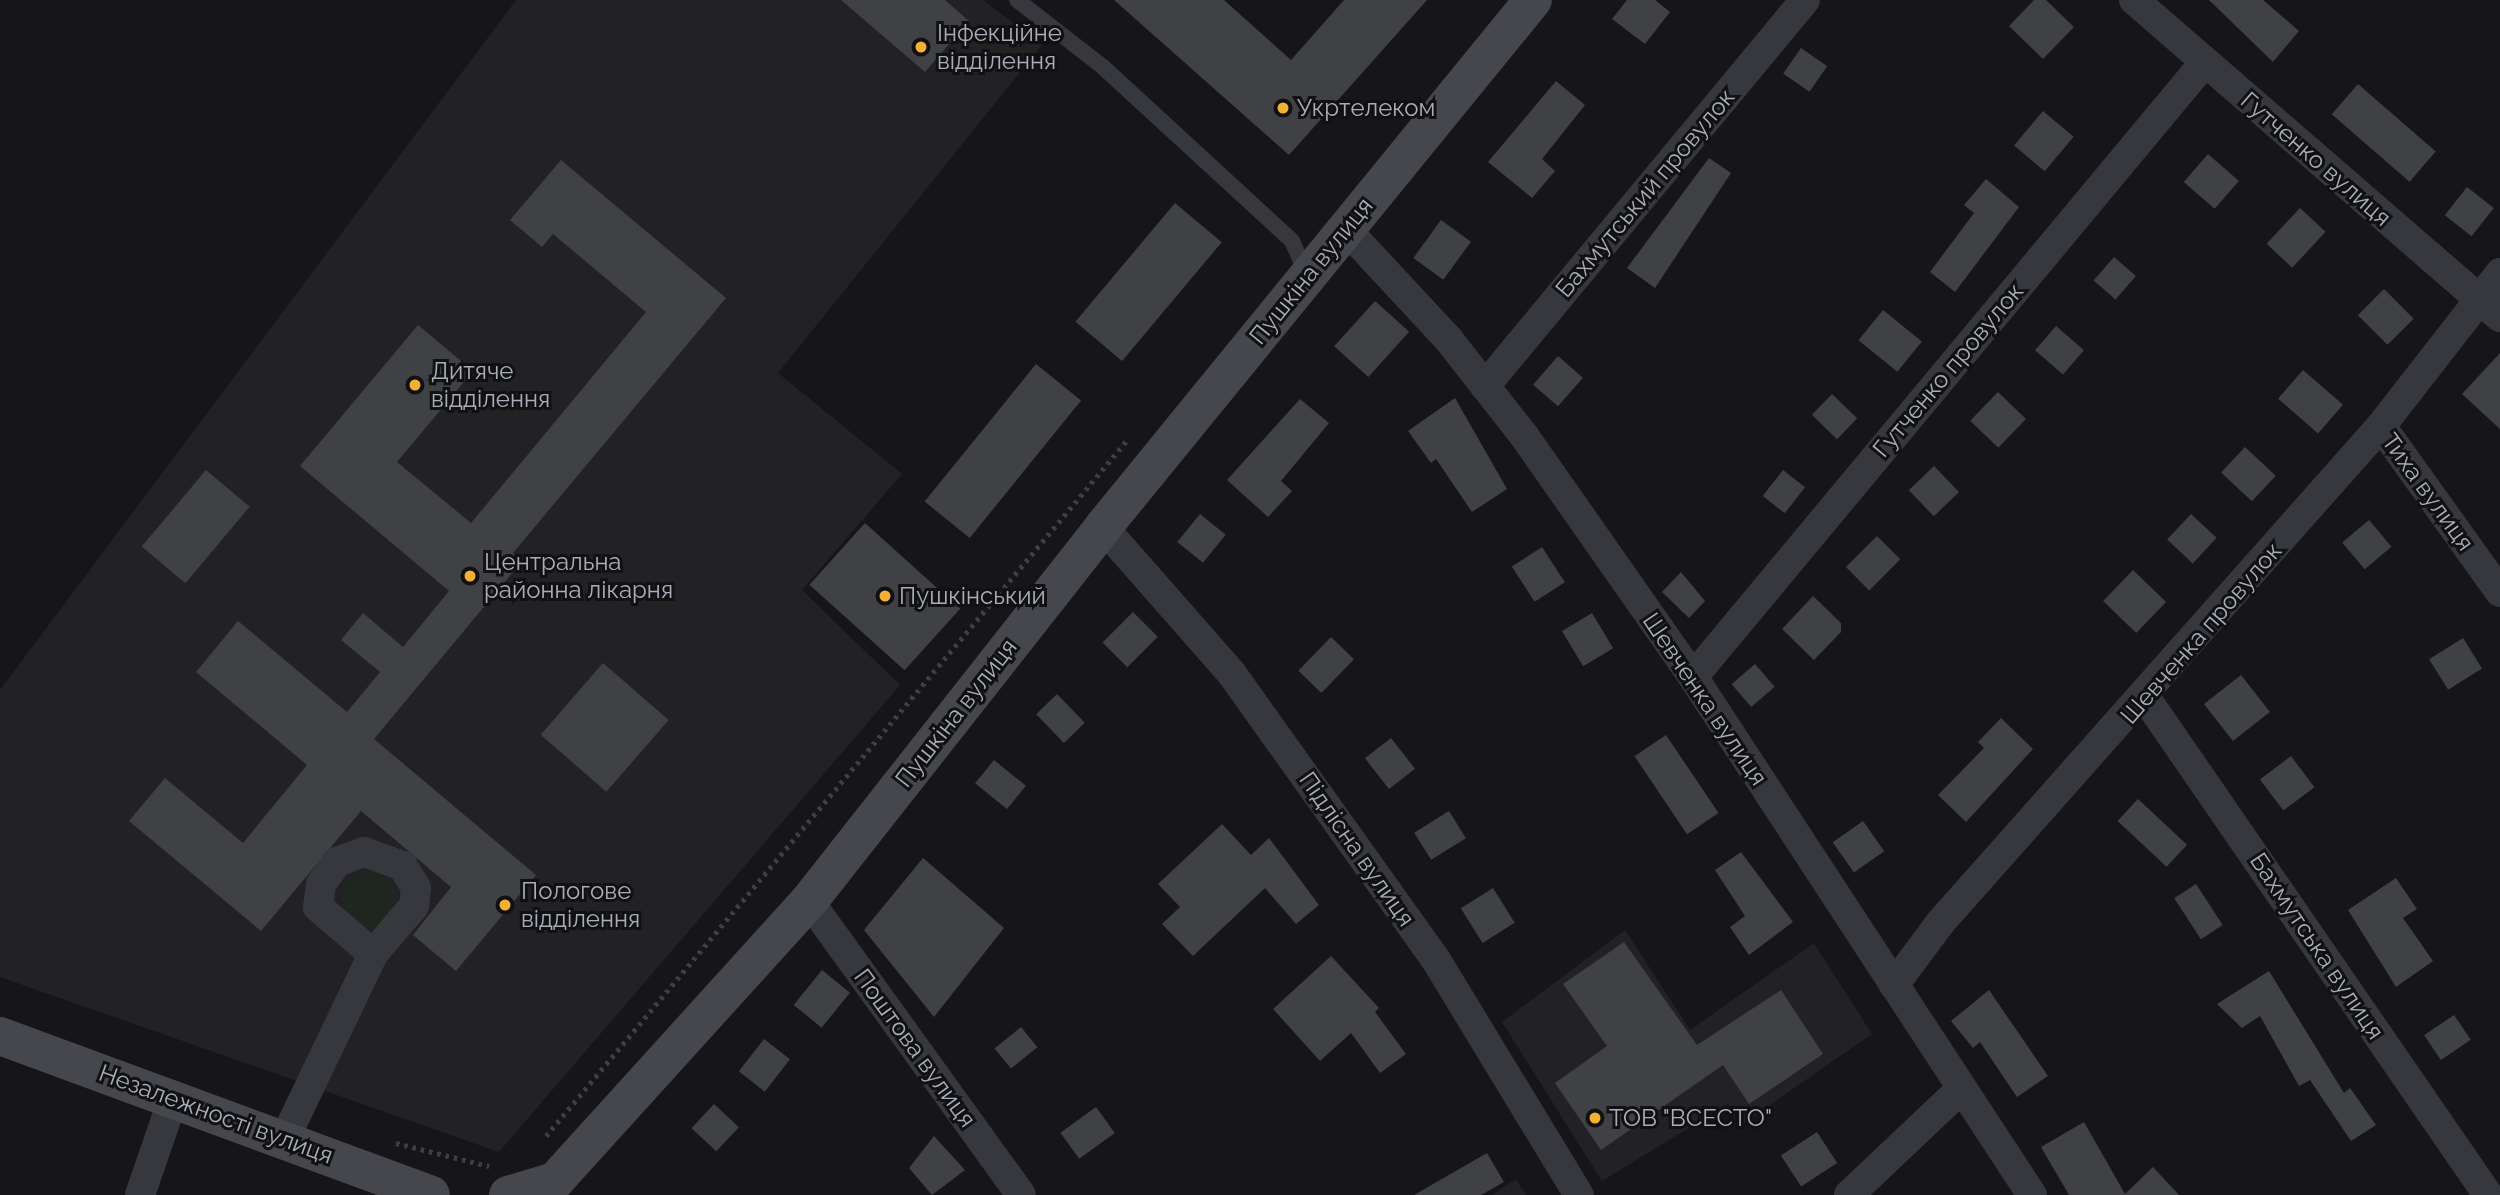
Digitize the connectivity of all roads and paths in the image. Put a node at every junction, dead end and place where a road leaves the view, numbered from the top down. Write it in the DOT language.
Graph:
graph roads {
  1 [pos="1017,0"];
  2 [pos="1533,0"];
  3 [pos="1805,0"];
  4 [pos="2134,0"];
  5 [pos="2204,63"];
  6 [pos="1345,228"];
  7 [pos="2500,273"];
  8 [pos="1307,275"];
  9 [pos="2490,308"];
  10 [pos="1485,386"];
  11 [pos="2381,426"];
  12 [pos="1132,433"];
  13 [pos="1102,527"];
  14 [pos="2500,592"];
  15 [pos="1693,677"];
  16 [pos="2145,697"];
  17 [pos="809,901"];
  18 [pos="373,954"];
  19 [pos="1894,985"];
  20 [pos="0,1035"];
  21 [pos="1961,1089"];
  22 [pos="174,1096"];
  23 [pos="285,1138"];
  24 [pos="391,1142"];
  25 [pos="539,1145"];
  26 [pos="502,1180"];
  27 [pos="140,1195"];
  28 [pos="431,1195"];
  29 [pos="1021,1195"];
  30 [pos="1579,1195"];
  31 [pos="1849,1195"];
  32 [pos="2032,1195"];
  33 [pos="2488,1195"];
  1 -- 8 [label="lane"];
  2 -- 6 [label="main road, Пушкіна вулиця"];
  3 -- 10 [label="street, Бахмутський провулок"];
  4 -- 5 [label="street, Гутченко вулиця"];
  5 -- 9 [label="street, Гутченко вулиця"];
  5 -- 15 [label="street, Гутченко провулок"];
  6 -- 8 [label="main road, Пушкіна вулиця"];
  6 -- 10 [label="street, Шевченка вулиця"];
  7 -- 9 [label="street, Шевченка провулок"];
  8 -- 13 [label="main road, Пушкіна вулиця"];
  9 -- 11 [label="street, Шевченка провулок"];
  10 -- 15 [label="street, Шевченка вулиця"];
  11 -- 14 [label="street, Тиха вулиця"];
  11 -- 16 [label="street, Шевченка провулок"];
  12 -- 25 [label="path"];
  13 -- 17 [label="main road, Пушкіна вулиця"];
  13 -- 30 [label="street, Підлісна вулиця"];
  15 -- 19 [label="street, Шевченка вулиця"];
  16 -- 19 [label="street, Шевченка провулок"];
  16 -- 33 [label="street, Бахмутська вулиця"];
  17 -- 26 [label="main road, Пушкіна вулиця"];
  17 -- 29 [label="street, Поштова вулиця"];
  18 -- 23 [label="street"];
  19 -- 21 [label="street, Шевченка вулиця"];
  20 -- 22 [label="main road, Незалежності вулиця"];
  21 -- 31 [label="street"];
  21 -- 32 [label="street, Шевченка вулиця"];
  22 -- 23 [label="main road, Незалежності вулиця"];
  22 -- 27 [label="street"];
  23 -- 28 [label="main road, Незалежності вулиця"];
  24 -- 26 [label="path"];
}
